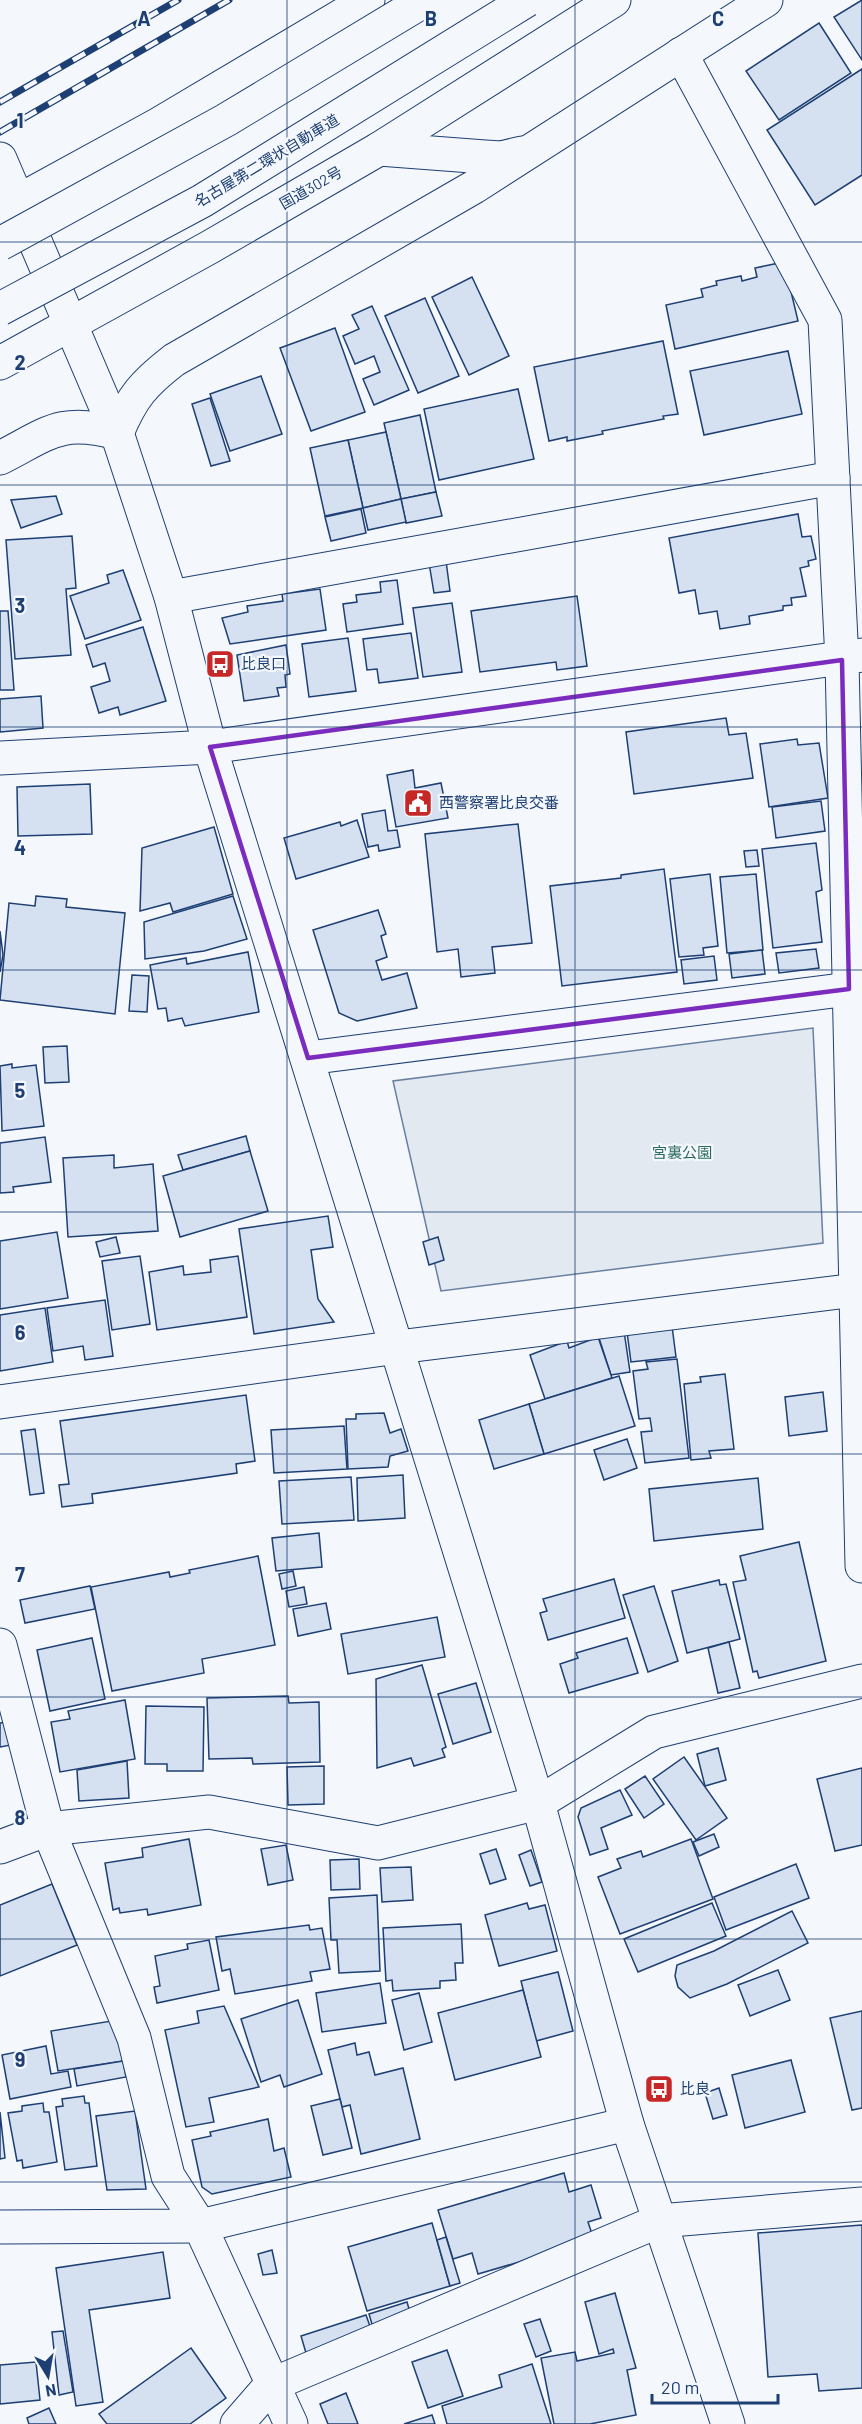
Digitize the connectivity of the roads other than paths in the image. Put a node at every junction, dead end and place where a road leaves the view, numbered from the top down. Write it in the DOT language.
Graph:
graph roads {
  1 [pos="368,0"];
  2 [pos="425,0"];
  3 [pos="527,0"];
  4 [pos="614,0"];
  5 [pos="766,0"];
  6 [pos="681,54"];
  7 [pos="379,149"];
  8 [pos="529,151"];
  9 [pos="0,159"];
  10 [pos="9,206"];
  11 [pos="0,244"];
  12 [pos="0,309"];
  13 [pos="72,324"];
  14 [pos="0,363"];
  15 [pos="117,433"];
  16 [pos="0,458"];
  17 [pos="833,478"];
  18 [pos="171,597"];
  19 [pos="852,658"];
  20 [pos="210,747"];
  21 [pos="0,758"];
  22 [pos="849,988"];
  23 [pos="308,1058"];
  24 [pos="856,1290"];
  25 [pos="398,1347"];
  26 [pos="0,1402"];
  27 [pos="862,1566"];
  28 [pos="0,1645"];
  29 [pos="862,1681"];
  30 [pos="538,1803"];
  31 [pos="48,1829"];
  32 [pos="0,1847"];
  33 [pos="627,2124"];
  34 [pos="862,2204"];
  35 [pos="659,2220"];
  36 [pos="200,2226"];
  37 [pos="0,2227"];
  38 [pos="271,2385"];
  39 [pos="237,2424"];
  40 [pos="291,2424"];
  41 [pos="728,2424"];
  1 -- 10 [label="main road"];
  2 -- 11 [label="main road, bridge"];
  3 -- 12 [label="main road, 名古屋第二環状自動車道, bridge"];
  4 -- 7 [label="main road, 国道302号"];
  5 -- 6 [label="main road"];
  6 -- 8 [label="main road"];
  6 -- 17 [label="main road"];
  7 -- 8 [label="main road"];
  7 -- 13 [label="main road, 国道302号"];
  8 -- 15 [label="main road"];
  9 -- 10 [label="main road"];
  10 -- 13 [label="main road"];
  13 -- 14 [label="main road, 国道302号"];
  13 -- 15 [label="main road"];
  15 -- 16 [label="main road"];
  15 -- 18 [label="main road"];
  17 -- 18 [label="main road"];
  17 -- 19 [label="main road"];
  18 -- 20 [label="main road"];
  19 -- 20 [label="main road"];
  19 -- 22 [label="main road"];
  20 -- 21 [label="main road"];
  20 -- 23 [label="main road"];
  22 -- 23 [label="main road"];
  22 -- 24 [label="main road"];
  23 -- 25 [label="main road"];
  24 -- 25 [label="main road"];
  24 -- 27 [label="main road"];
  25 -- 26 [label="main road"];
  25 -- 30 [label="main road"];
  28 -- 31 [label="main road"];
  29 -- 30 [label="main road"];
  30 -- 31 [label="main road"];
  30 -- 33 [label="main road"];
  31 -- 32 [label="main road"];
  31 -- 36 [label="main road"];
  33 -- 35 [label="main road"];
  33 -- 36 [label="main road"];
  34 -- 35 [label="main road"];
  35 -- 38 [label="main road"];
  35 -- 41 [label="main road"];
  36 -- 37 [label="main road"];
  36 -- 38 [label="main road"];
  38 -- 39 [label="main road"];
  38 -- 40 [label="main road"];
}
